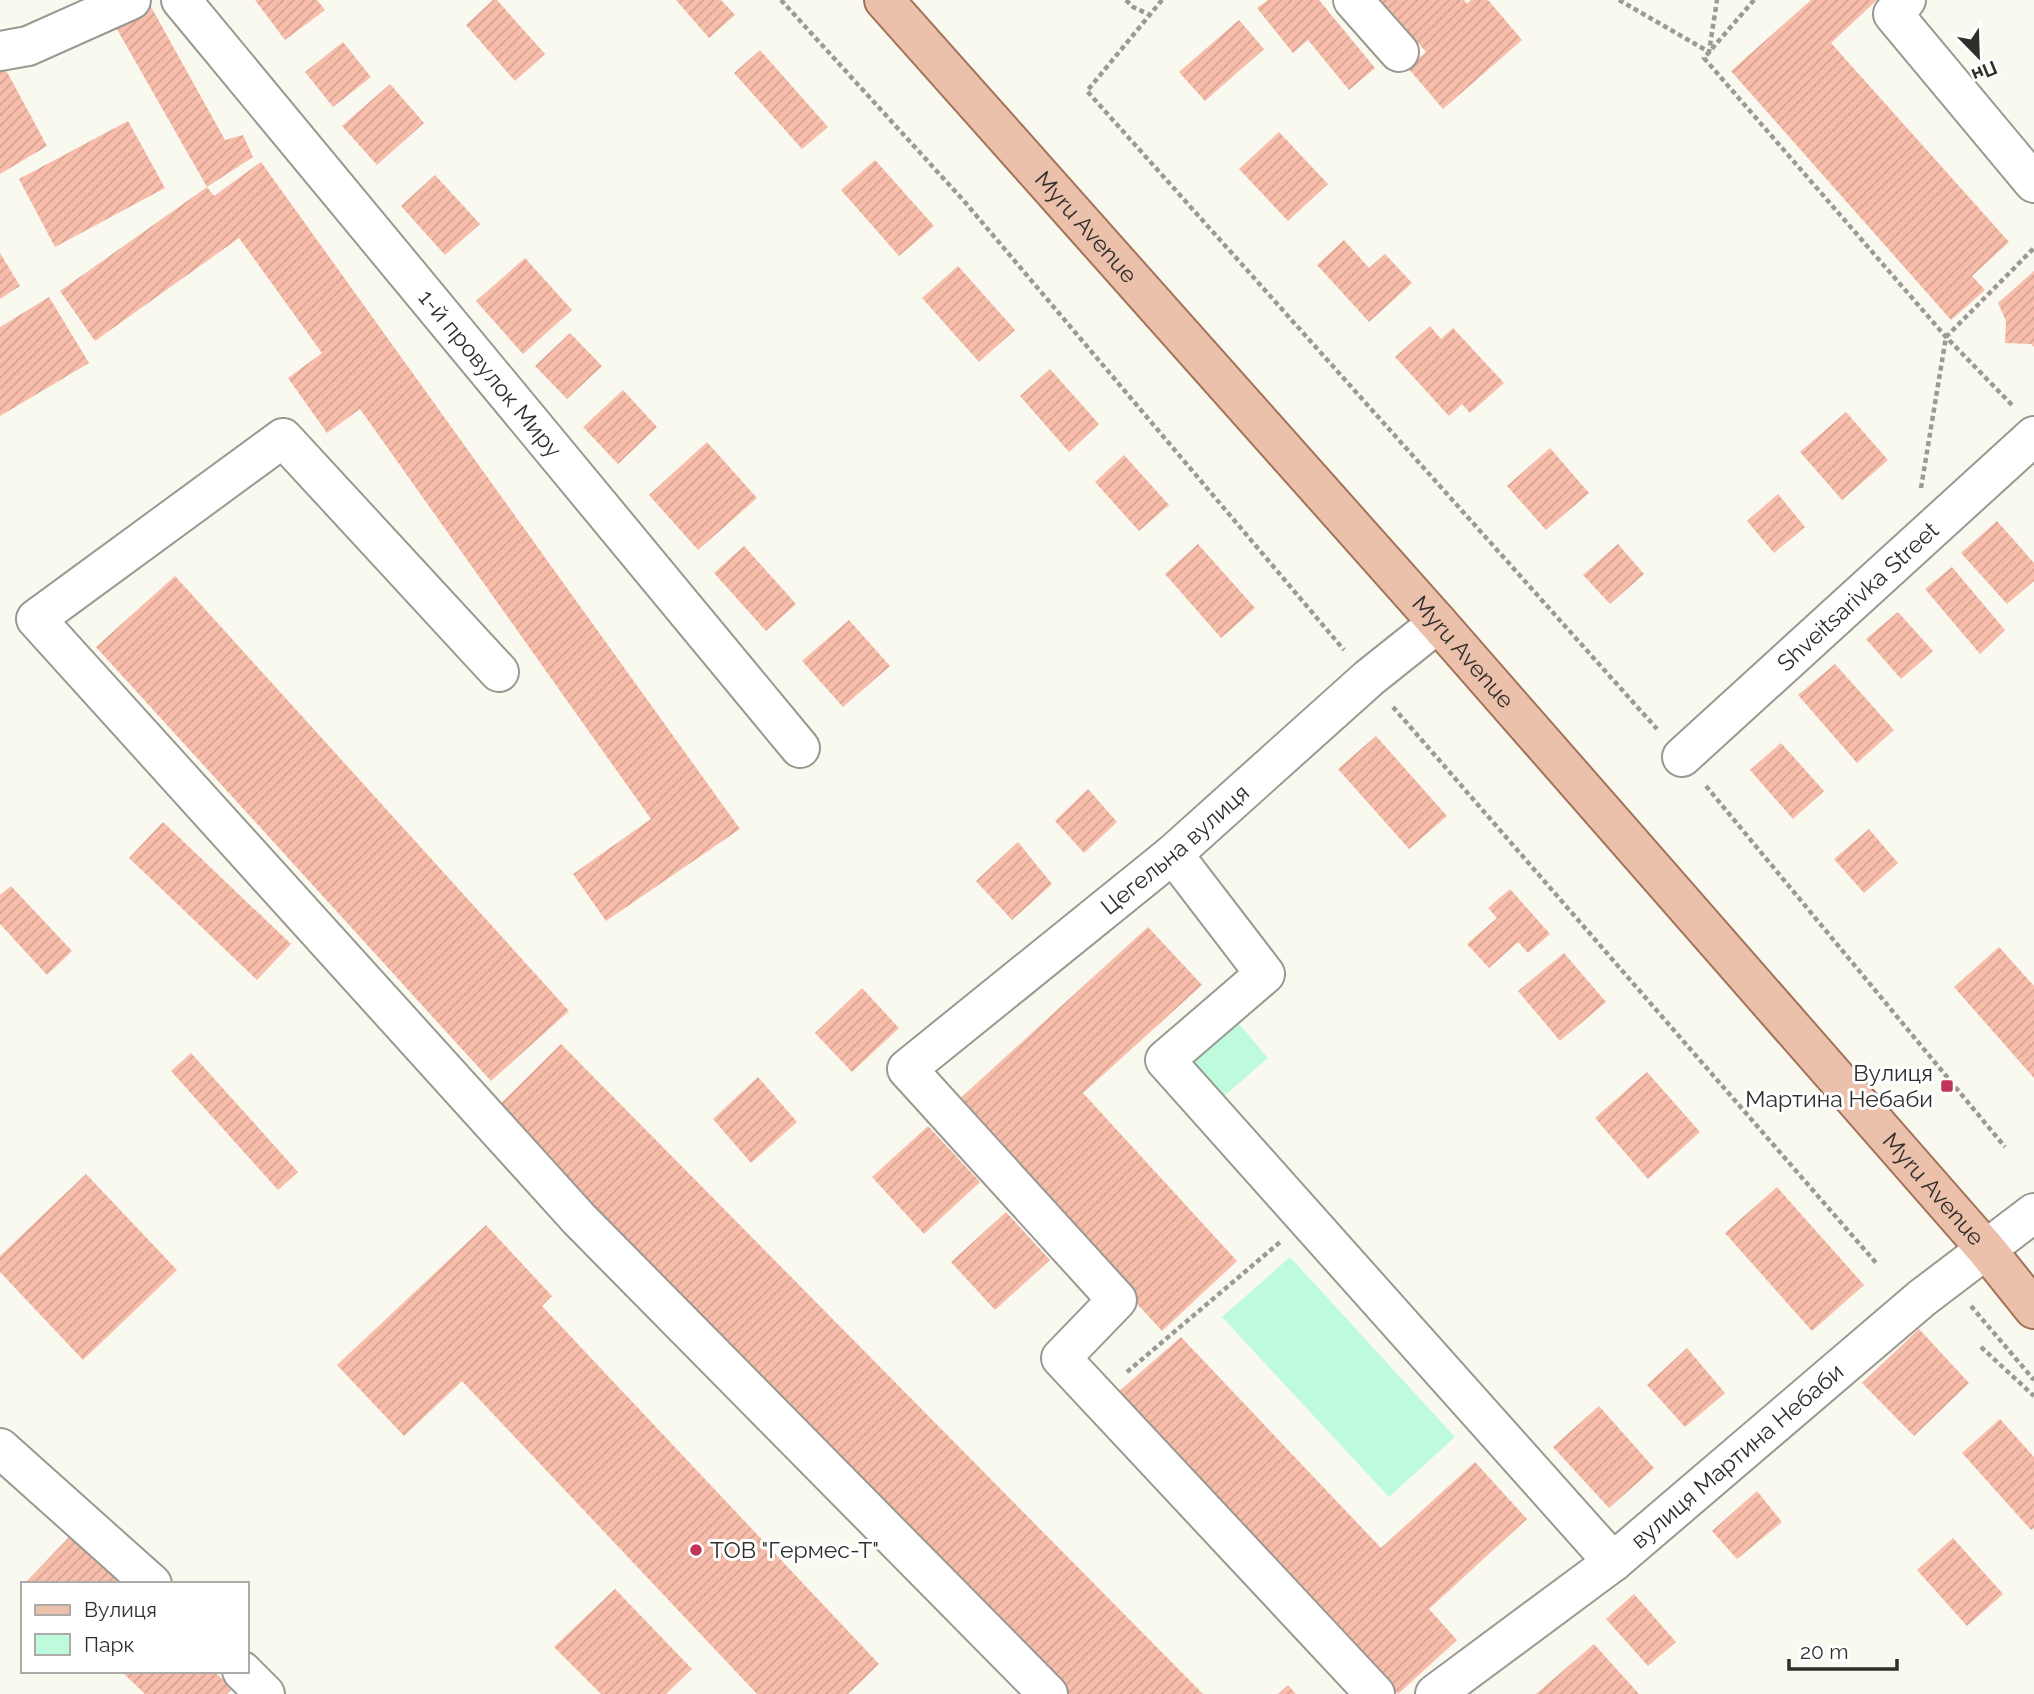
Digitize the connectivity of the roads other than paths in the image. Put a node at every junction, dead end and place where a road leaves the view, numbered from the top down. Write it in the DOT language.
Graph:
graph roads {
  1 [pos="131,0"];
  2 [pos="181,0"];
  3 [pos="884,0"];
  4 [pos="1353,0"];
  5 [pos="1906,0"];
  6 [pos="0,51"];
  7 [pos="1398,52"];
  8 [pos="2034,183"];
  9 [pos="2025,423"];
  10 [pos="1438,623"];
  11 [pos="499,672"];
  12 [pos="800,748"];
  13 [pos="1682,757"];
  14 [pos="1173,854"];
  15 [pos="2034,1213"];
  16 [pos="1985,1248"];
  17 [pos="2034,1309"];
  18 [pos="0,1448"];
  19 [pos="1613,1562"];
  20 [pos="150,1582"];
  21 [pos="244,1673"];
  22 [pos="265,1694"];
  23 [pos="1048,1694"];
  24 [pos="1375,1694"];
  25 [pos="1435,1694"];
  1 -- 6 [label="street"];
  2 -- 12 [label="street, 1-й провулок Миру"];
  3 -- 10 [label="main road, Myru Avenue"];
  4 -- 7 [label="street"];
  5 -- 8 [label="street"];
  9 -- 13 [label="street, Shveitsarivka Street"];
  10 -- 14 [label="street, Цегельна вулиця"];
  10 -- 16 [label="main road, Myru Avenue"];
  11 -- 23 [label="street"];
  14 -- 19 [label="street"];
  14 -- 24 [label="street, Цегельна вулиця"];
  15 -- 16 [label="street, вулиця Мартина Небаби"];
  16 -- 17 [label="main road, Myru Avenue"];
  16 -- 19 [label="street, вулиця Мартина Небаби"];
  18 -- 20 [label="street"];
  19 -- 25 [label="street, вулиця Мартина Небаби"];
  21 -- 22 [label="street"];
}
